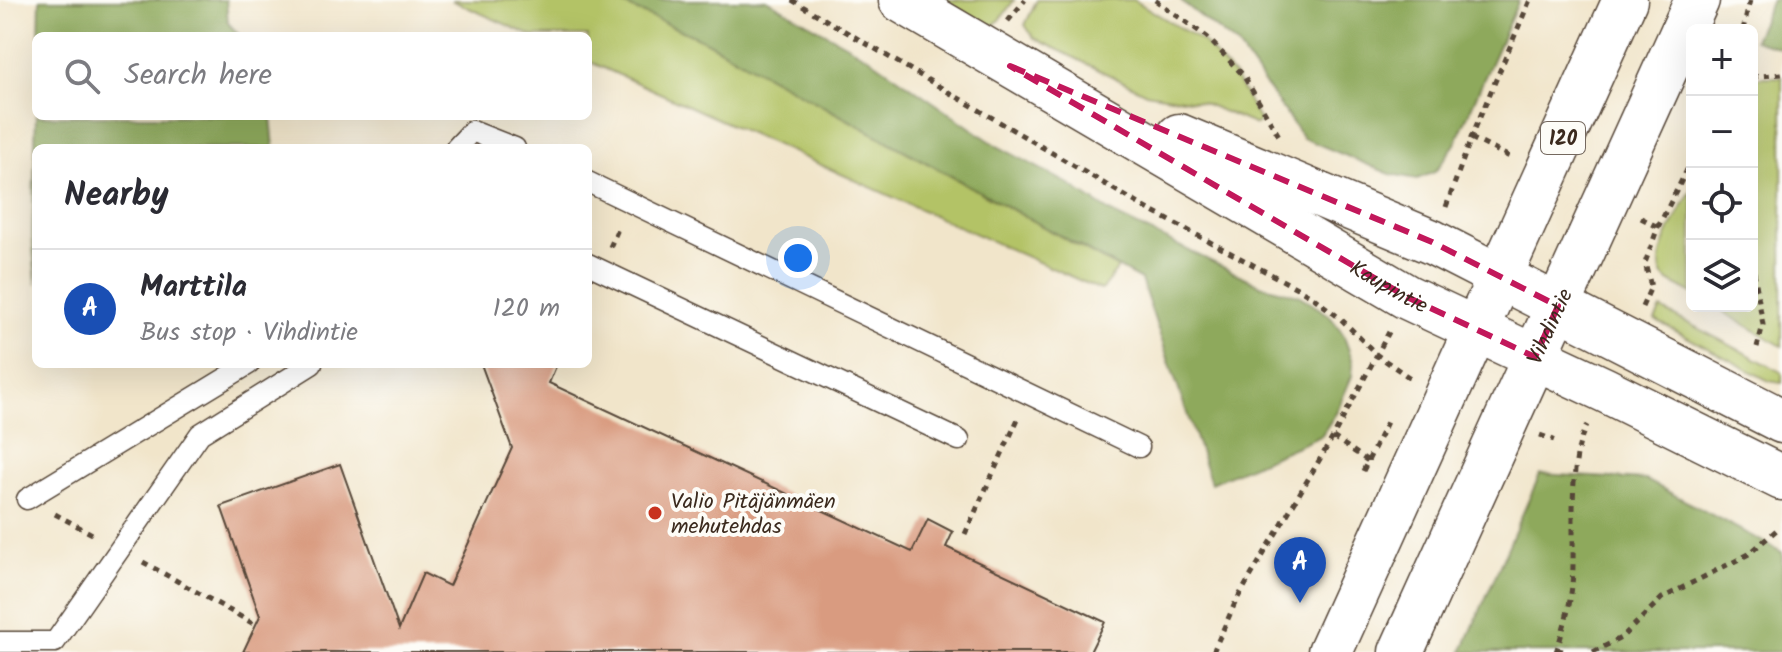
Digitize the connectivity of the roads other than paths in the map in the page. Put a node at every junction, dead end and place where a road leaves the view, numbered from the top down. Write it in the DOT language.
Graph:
graph roads {
  1 [pos="901,0"];
  2 [pos="1625,0"];
  3 [pos="1697,0"];
  4 [pos="1007,47"];
  5 [pos="460,144"];
  6 [pos="505,144"];
  7 [pos="592,184"];
  8 [pos="592,266"];
  9 [pos="1500,276"];
  10 [pos="1558,306"];
  11 [pos="1476,327"];
  12 [pos="1535,357"];
  13 [pos="242,368"];
  14 [pos="306,368"];
  15 [pos="1782,421"];
  16 [pos="959,440"];
  17 [pos="1139,447"];
  18 [pos="1782,478"];
  19 [pos="27,499"];
  20 [pos="0,642"];
  21 [pos="57,647"];
  22 [pos="1330,652"];
  23 [pos="1401,652"];
  1 -- 4 [label="main road, Kaupintie"];
  2 -- 9 [label="main road, 120"];
  3 -- 10 [label="main road, Vihdintie"];
  4 -- 9 [label="main road, Kaupintie"];
  4 -- 11 [label="main road, Kaupintie"];
  5 -- 6 [label="lane"];
  7 -- 17 [label="lane"];
  8 -- 16 [label="lane"];
  9 -- 10 [label="main road, Kaupintie"];
  9 -- 11 [label="main road, 120"];
  10 -- 12 [label="main road, Vihdintie"];
  10 -- 15 [label="main road, Kaupintie"];
  11 -- 12 [label="main road, Kaupintie"];
  11 -- 22 [label="main road, 120"];
  12 -- 18 [label="main road, Kaupintie"];
  12 -- 23 [label="main road, Vihdintie"];
  13 -- 19 [label="lane"];
  14 -- 21 [label="lane"];
  20 -- 21 [label="lane"];
}
